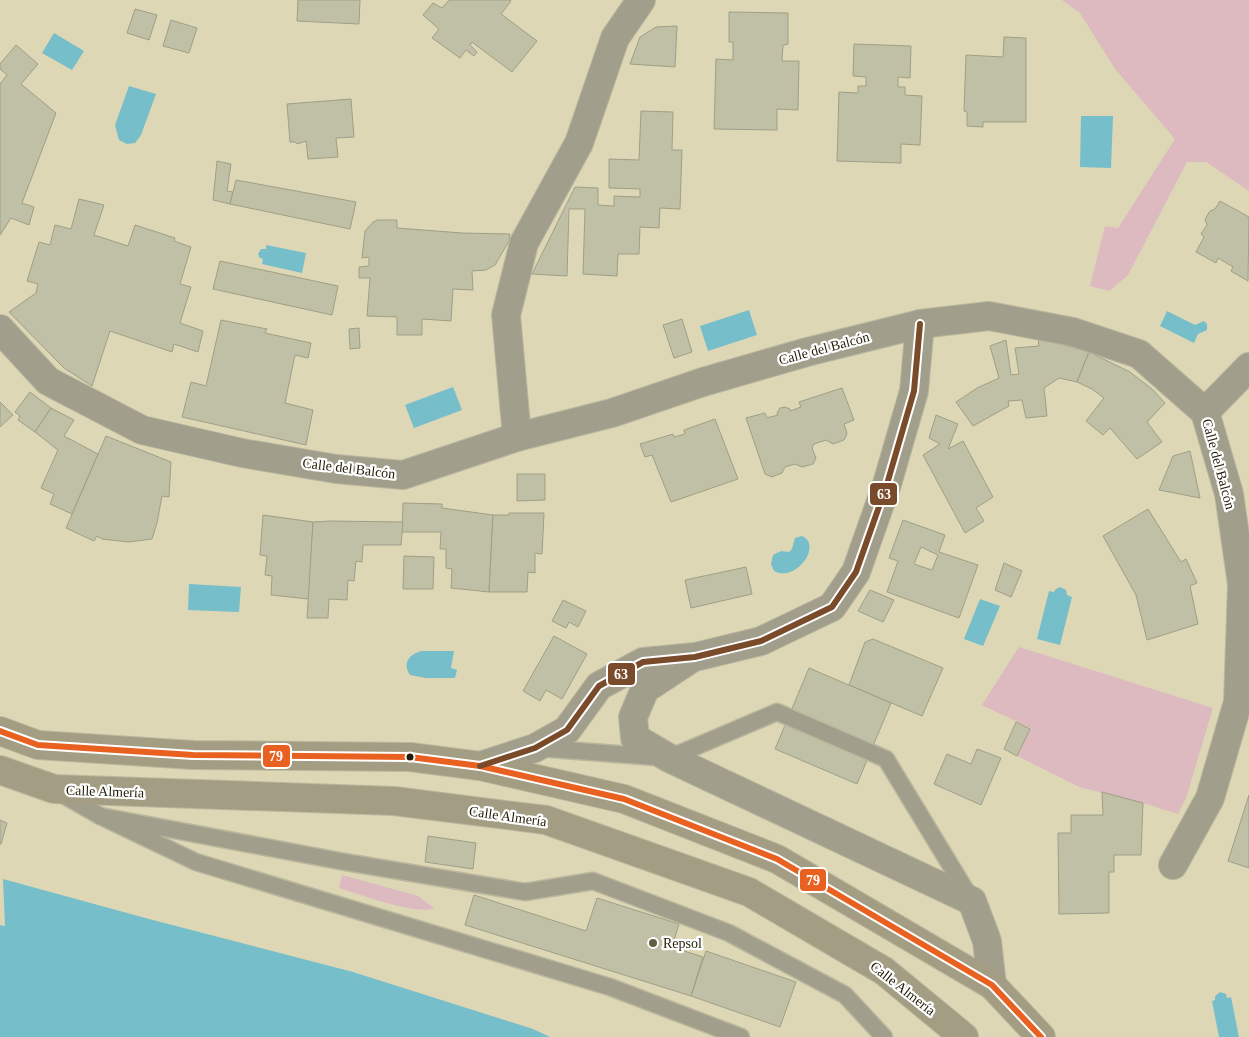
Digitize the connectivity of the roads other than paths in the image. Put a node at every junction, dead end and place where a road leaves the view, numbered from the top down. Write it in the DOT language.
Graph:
graph roads {
  1 [pos="641,0"];
  2 [pos="920,324"];
  3 [pos="0,329"];
  4 [pos="1249,367"];
  5 [pos="1205,412"];
  6 [pos="517,437"];
  7 [pos="695,657"];
  8 [pos="0,731"];
  9 [pos="535,748"];
  10 [pos="669,758"];
  11 [pos="480,766"];
  12 [pos="0,770"];
  13 [pos="54,790"];
  14 [pos="100,816"];
  15 [pos="1173,865"];
  16 [pos="972,901"];
  17 [pos="992,985"];
  18 [pos="741,1037"];
  19 [pos="884,1037"];
  20 [pos="964,1037"];
  21 [pos="1041,1037"];
  1 -- 6 [label="street"];
  2 -- 5 [label="street, Calle del Balcón"];
  2 -- 6 [label="street, Calle del Balcón"];
  2 -- 7 [label="street"];
  3 -- 6 [label="street, Calle del Balcón"];
  4 -- 5 [label="street"];
  5 -- 15 [label="street, Calle del Balcón"];
  7 -- 9 [label="street"];
  7 -- 10 [label="street"];
  8 -- 11 [label="main road"];
  9 -- 10 [label="lane"];
  9 -- 11 [label="street"];
  10 -- 16 [label="street"];
  10 -- 16 [label="lane"];
  11 -- 17 [label="main road"];
  12 -- 13 [label="main road, Calle Almería"];
  13 -- 14 [label="lane"];
  13 -- 20 [label="main road, Calle Almería"];
  14 -- 18 [label="lane"];
  14 -- 19 [label="lane"];
  16 -- 17 [label="street"];
  17 -- 21 [label="main road"];
}
